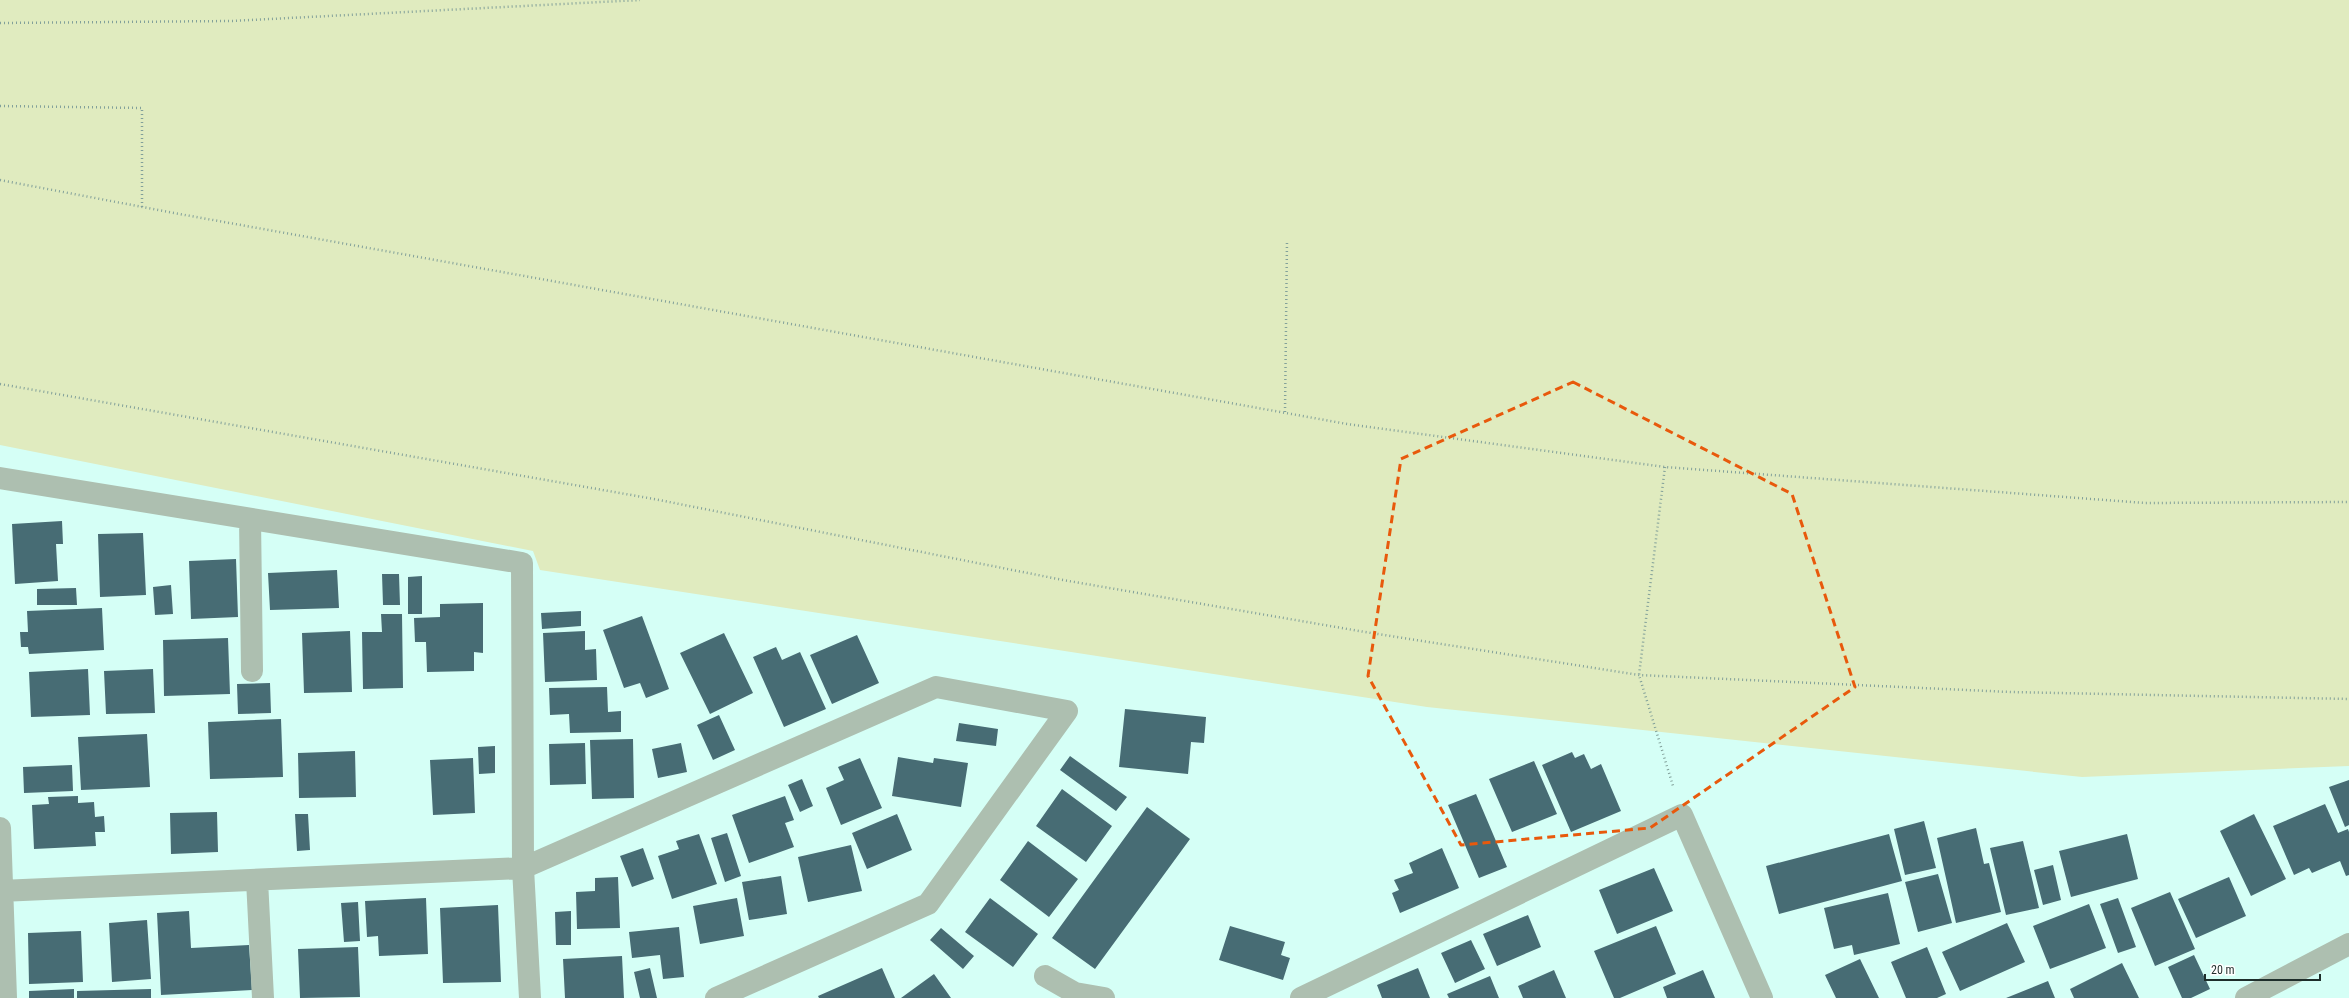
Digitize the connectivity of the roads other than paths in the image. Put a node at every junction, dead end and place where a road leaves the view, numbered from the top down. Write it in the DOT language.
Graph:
graph roads {
  1 [pos="0,478"];
  2 [pos="250,519"];
  3 [pos="252,671"];
  4 [pos="0,828"];
  5 [pos="523,868"];
  6 [pos="257,880"];
  7 [pos="1,891"];
  8 [pos="2349,944"];
  9 [pos="1045,976"];
  10 [pos="6,998"];
  11 [pos="263,998"];
  12 [pos="530,998"];
  13 [pos="716,998"];
  14 [pos="1104,998"];
  15 [pos="1301,998"];
  16 [pos="1762,998"];
  17 [pos="2246,998"];
  1 -- 2 [label="street"];
  2 -- 3 [label="street"];
  2 -- 5 [label="street"];
  4 -- 7 [label="street"];
  5 -- 6 [label="street"];
  5 -- 12 [label="street"];
  5 -- 13 [label="street"];
  6 -- 7 [label="street"];
  6 -- 11 [label="street"];
  7 -- 10 [label="street"];
  8 -- 17 [label="street"];
  9 -- 14 [label="street"];
  15 -- 16 [label="street"];
}
